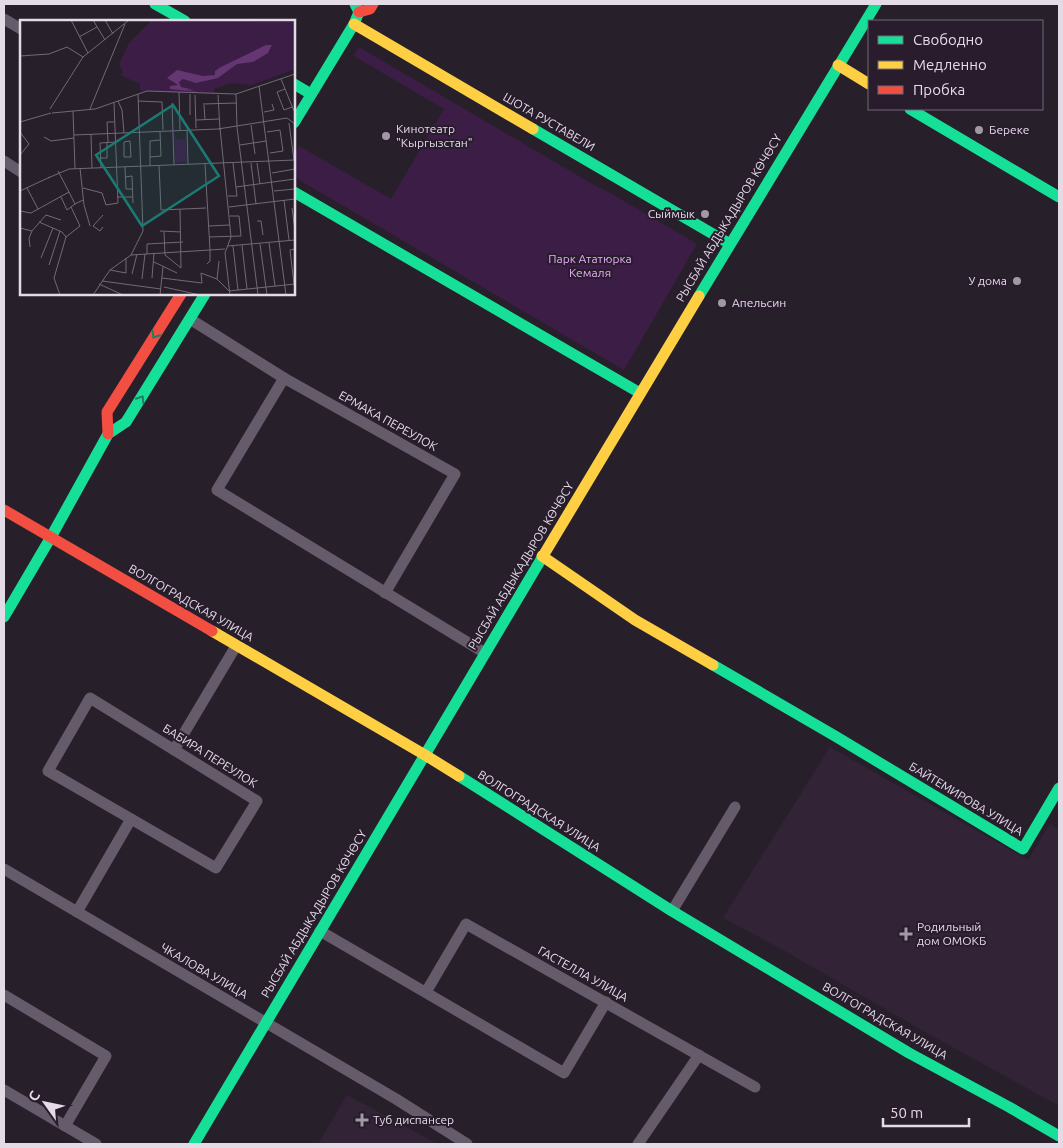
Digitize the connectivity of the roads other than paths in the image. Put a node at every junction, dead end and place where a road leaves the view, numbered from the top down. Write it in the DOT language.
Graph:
graph roads {
  1 [pos="155,4"];
  2 [pos="373,4"];
  3 [pos="876,4"];
  4 [pos="357,8"];
  5 [pos="4,19"];
  6 [pos="183,20"];
  7 [pos="354,24"];
  8 [pos="20,28"];
  9 [pos="838,65"];
  10 [pos="868,83"];
  11 [pos="295,85"];
  12 [pos="311,94"];
  13 [pos="912,110"];
  14 [pos="295,121"];
  15 [pos="4,161"];
  16 [pos="20,171"];
  17 [pos="295,193"];
  18 [pos="1059,197"];
  19 [pos="730,244"];
  20 [pos="179,295"];
  21 [pos="204,295"];
  22 [pos="190,319"];
  23 [pos="284,378"];
  24 [pos="640,393"];
  25 [pos="108,434"];
  26 [pos="4,510"];
  27 [pos="51,537"];
  28 [pos="542,556"];
  29 [pos="385,593"];
  30 [pos="4,617"];
  31 [pos="236,646"];
  32 [pos="486,653"];
  33 [pos="174,750"];
  34 [pos="425,755"];
  35 [pos="1059,788"];
  36 [pos="735,807"];
  37 [pos="131,819"];
  38 [pos="4,869"];
  39 [pos="672,911"];
  40 [pos="77,912"];
  41 [pos="320,931"];
  42 [pos="426,992"];
  43 [pos="4,995"];
  44 [pos="606,1002"];
  45 [pos="265,1023"];
  46 [pos="698,1055"];
  47 [pos="755,1087"];
  48 [pos="4,1090"];
  49 [pos="65,1126"];
  50 [pos="1059,1136"];
  51 [pos="96,1144"];
  52 [pos="194,1144"];
  53 [pos="468,1144"];
  54 [pos="638,1144"];
  1 -- 6 [label="street"];
  2 -- 4 [label="street"];
  3 -- 9 [label="street, РЫСБАЙ АБДЫКАДЫРОВ КӨЧӨСҮ"];
  4 -- 7 [label="street"];
  5 -- 8 [label="street"];
  7 -- 12 [label="street"];
  7 -- 19 [label="street, ШОТА РУСТАВЕЛИ"];
  9 -- 10 [label="street"];
  9 -- 19 [label="street, РЫСБАЙ АБДЫКАДЫРОВ КӨЧӨСҮ"];
  11 -- 12 [label="street"];
  12 -- 14 [label="street"];
  13 -- 18 [label="street"];
  15 -- 16 [label="street"];
  17 -- 24 [label="street"];
  19 -- 24 [label="street, РЫСБАЙ АБДЫКАДЫРОВ КӨЧӨСҮ"];
  20 -- 25 [label="street, one-way"];
  21 -- 22 [label="street"];
  22 -- 23 [label="street, ЕРМАКА ПЕРЕУЛОК"];
  25 -- 22 [label="street, one-way"];
  23 -- 29 [label="street"];
  23 -- 29 [label="street, ЕРМАКА ПЕРЕУЛОК"];
  24 -- 28 [label="street, РЫСБАЙ АБДЫКАДЫРОВ КӨЧӨСҮ"];
  25 -- 27 [label="street"];
  26 -- 27 [label="street, ВОЛГОГРАДСКАЯ УЛИЦА"];
  27 -- 30 [label="street"];
  27 -- 31 [label="street, ВОЛГОГРАДСКАЯ УЛИЦА"];
  28 -- 32 [label="street, РЫСБАЙ АБДЫКАДЫРОВ КӨЧӨСҮ"];
  28 -- 35 [label="street, БАЙТЕМИРОВА УЛИЦА"];
  29 -- 32 [label="street"];
  31 -- 33 [label="street"];
  31 -- 34 [label="street, ВОЛГОГРАДСКАЯ УЛИЦА"];
  32 -- 34 [label="street, РЫСБАЙ АБДЫКАДЫРОВ КӨЧӨСҮ"];
  33 -- 37 [label="street, БАБИРА ПЕРЕУЛОК"];
  33 -- 37 [label="street, БАБИРА ПЕРЕУЛОК"];
  34 -- 39 [label="street, ВОЛГОГРАДСКАЯ УЛИЦА"];
  34 -- 41 [label="street, РЫСБАЙ АБДЫКАДЫРОВ КӨЧӨСҮ"];
  36 -- 39 [label="street"];
  37 -- 40 [label="street"];
  38 -- 40 [label="street, ЧКАЛОВА УЛИЦА"];
  39 -- 50 [label="street, ВОЛГОГРАДСКАЯ УЛИЦА"];
  40 -- 45 [label="street, ЧКАЛОВА УЛИЦА"];
  41 -- 42 [label="street"];
  41 -- 45 [label="street, РЫСБАЙ АБДЫКАДЫРОВ КӨЧӨСҮ"];
  42 -- 44 [label="street, ГАСТЕЛЛА УЛИЦА"];
  42 -- 44 [label="street"];
  43 -- 49 [label="street"];
  44 -- 46 [label="street, ГАСТЕЛЛА УЛИЦА"];
  45 -- 52 [label="street, РЫСБАЙ АБДЫКАДЫРОВ КӨЧӨСҮ"];
  45 -- 53 [label="street, ЧКАЛОВА УЛИЦА"];
  46 -- 47 [label="street, ГАСТЕЛЛА УЛИЦА"];
  46 -- 54 [label="street"];
  48 -- 49 [label="street"];
  49 -- 51 [label="street"];
}
